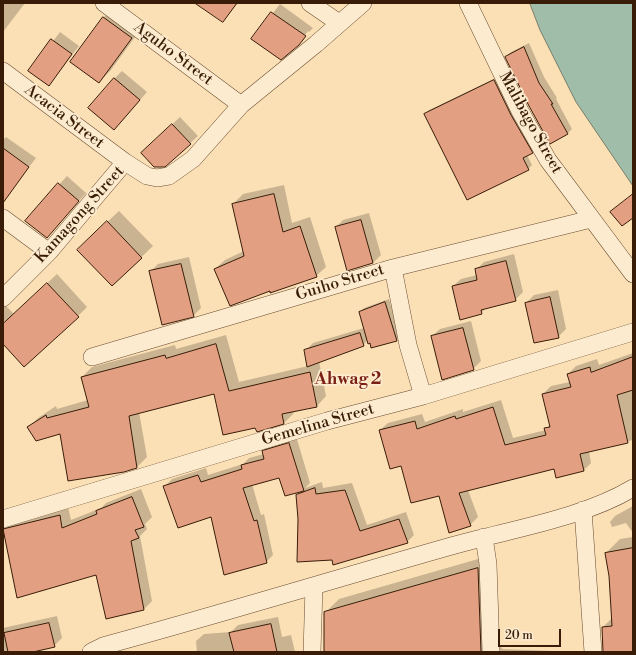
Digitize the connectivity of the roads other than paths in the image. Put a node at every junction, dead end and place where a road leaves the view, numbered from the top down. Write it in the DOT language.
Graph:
graph roads {
  1 [pos="104,3"];
  2 [pos="310,3"];
  3 [pos="363,3"];
  4 [pos="468,3"];
  5 [pos="339,24"];
  6 [pos="3,71"];
  7 [pos="241,105"];
  8 [pos="125,162"];
  9 [pos="3,218"];
  10 [pos="591,219"];
  11 [pos="49,252"];
  12 [pos="392,268"];
  13 [pos="633,274"];
  14 [pos="3,298"];
  15 [pos="633,332"];
  16 [pos="92,357"];
  17 [pos="423,396"];
  18 [pos="633,488"];
  19 [pos="583,510"];
  20 [pos="3,519"];
  21 [pos="484,537"];
  22 [pos="314,587"];
  23 [pos="91,652"];
  24 [pos="312,652"];
  25 [pos="491,652"];
  26 [pos="593,652"];
  1 -- 7 [label="street, Aguho Street"];
  2 -- 5 [label="street"];
  3 -- 5 [label="street, Kamagong Street"];
  4 -- 10 [label="street, Malibago Street"];
  5 -- 7 [label="street, Kamagong Street"];
  6 -- 8 [label="street, Acacia Street"];
  7 -- 8 [label="street, Kamagong Street"];
  8 -- 11 [label="street, Kamagong Street"];
  9 -- 11 [label="street"];
  10 -- 12 [label="street, Guiho Street"];
  10 -- 13 [label="street, Malibago Street"];
  11 -- 14 [label="street, Kamagong Street"];
  12 -- 16 [label="street, Guiho Street"];
  12 -- 17 [label="street"];
  15 -- 17 [label="street, Gemelina Street"];
  17 -- 20 [label="street, Gemelina Street"];
  18 -- 19 [label="street"];
  19 -- 21 [label="street"];
  19 -- 26 [label="street"];
  21 -- 22 [label="street"];
  21 -- 25 [label="street"];
  22 -- 23 [label="street"];
  22 -- 24 [label="street"];
}
